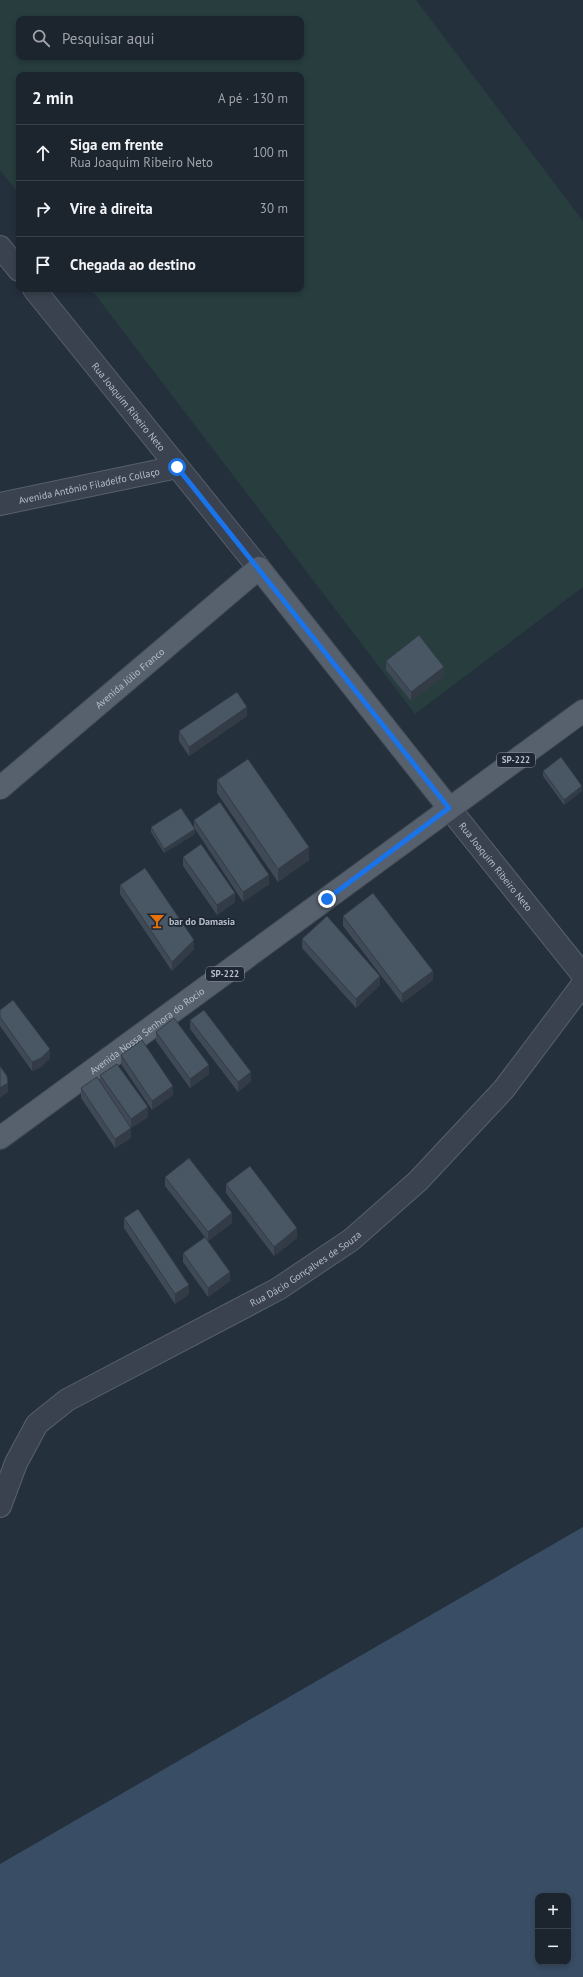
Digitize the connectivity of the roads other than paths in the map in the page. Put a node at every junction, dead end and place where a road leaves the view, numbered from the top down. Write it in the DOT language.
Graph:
graph roads {
  1 [pos="0,247"];
  2 [pos="16,266"];
  3 [pos="36,292"];
  4 [pos="177,467"];
  5 [pos="0,504"];
  6 [pos="259,568"];
  7 [pos="583,711"];
  8 [pos="0,788"];
  9 [pos="449,808"];
  10 [pos="583,975"];
  11 [pos="583,984"];
  12 [pos="0,1138"];
  13 [pos="0,1506"];
  1 -- 2 [label="street"];
  3 -- 4 [label="street, Rua Joaquim Ribeiro Neto"];
  4 -- 5 [label="street, Avenida Antônio Filadelfo Collaço"];
  4 -- 6 [label="street, Rua Joaquim Ribeiro Neto"];
  6 -- 8 [label="main road, Avenida Júlio Franco"];
  6 -- 9 [label="main road, Rua Joaquim Ribeiro Neto"];
  7 -- 9 [label="main road, SP-222"];
  9 -- 10 [label="street, Rua Joaquim Ribeiro Neto"];
  9 -- 12 [label="main road, Avenida Nossa Senhora do Rocio / SP-222"];
  11 -- 13 [label="street, Rua Dácio Gonçalves de Souza"];
}
